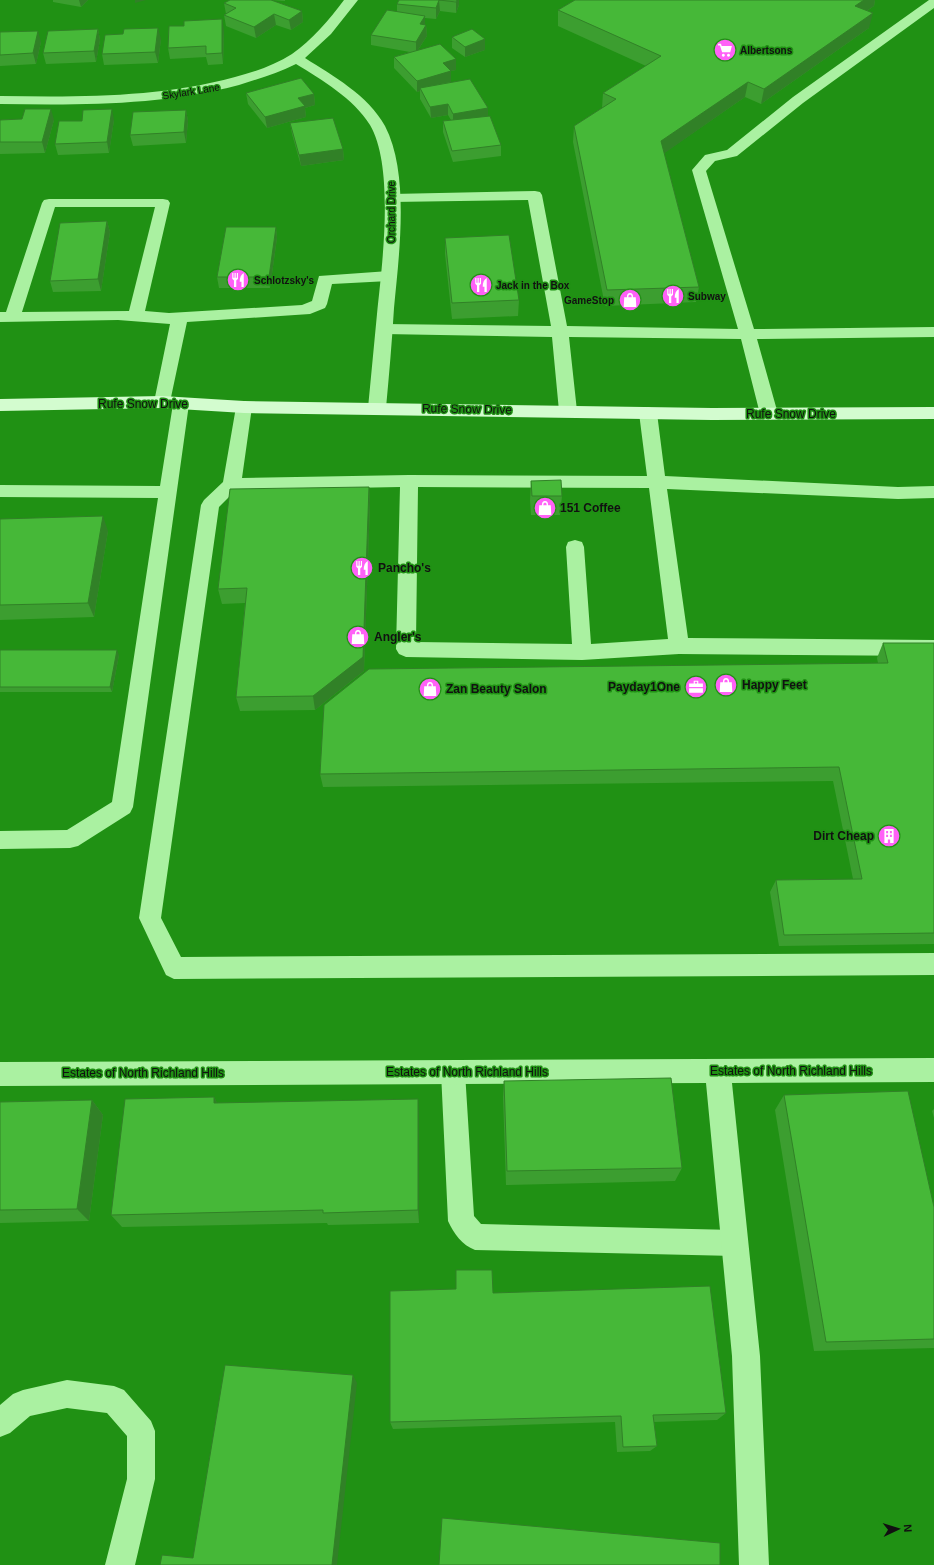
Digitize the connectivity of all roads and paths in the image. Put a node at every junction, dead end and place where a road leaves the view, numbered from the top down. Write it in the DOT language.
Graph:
graph roads {
  1 [pos="351,0"];
  2 [pos="934,2"];
  3 [pos="296,58"];
  4 [pos="0,100"];
  5 [pos="392,198"];
  6 [pos="389,276"];
  7 [pos="136,316"];
  8 [pos="6,317"];
  9 [pos="169,318"];
  10 [pos="384,329"];
  11 [pos="560,332"];
  12 [pos="934,332"];
  13 [pos="748,334"];
  14 [pos="171,403"];
  15 [pos="0,405"];
  16 [pos="244,407"];
  17 [pos="377,408"];
  18 [pos="568,411"];
  19 [pos="648,413"];
  20 [pos="769,414"];
  21 [pos="934,414"];
  22 [pos="409,481"];
  23 [pos="658,482"];
  24 [pos="232,484"];
  25 [pos="0,491"];
  26 [pos="168,492"];
  27 [pos="934,492"];
  28 [pos="576,547"];
  29 [pos="679,646"];
  30 [pos="934,648"];
  31 [pos="582,652"];
  32 [pos="0,840"];
  33 [pos="934,964"];
  34 [pos="934,1070"];
  35 [pos="718,1071"];
  36 [pos="453,1072"];
  37 [pos="0,1074"];
  38 [pos="735,1243"];
  39 [pos="0,1423"];
  40 [pos="120,1565"];
  41 [pos="754,1565"];
  1 -- 3 [label="street, Skylark Lane"];
  2 -- 13 [label="lane"];
  3 -- 4 [label="street, Skylark Lane"];
  3 -- 5 [label="street, Orchard Drive"];
  5 -- 6 [label="street, Orchard Drive"];
  5 -- 11 [label="lane"];
  6 -- 9 [label="lane"];
  6 -- 10 [label="street, Orchard Drive"];
  7 -- 8 [label="lane"];
  7 -- 8 [label="lane"];
  7 -- 9 [label="lane"];
  9 -- 14 [label="lane"];
  10 -- 11 [label="lane"];
  10 -- 17 [label="street, Orchard Drive"];
  11 -- 13 [label="lane"];
  11 -- 18 [label="lane"];
  12 -- 13 [label="lane"];
  13 -- 20 [label="lane"];
  14 -- 15 [label="main road, Rufe Snow Drive"];
  14 -- 16 [label="main road, Rufe Snow Drive"];
  14 -- 26 [label="lane"];
  16 -- 17 [label="main road, Rufe Snow Drive"];
  16 -- 24 [label="lane"];
  17 -- 18 [label="main road, Rufe Snow Drive"];
  18 -- 19 [label="main road, Rufe Snow Drive"];
  19 -- 20 [label="main road, Rufe Snow Drive"];
  19 -- 23 [label="lane"];
  20 -- 21 [label="main road, Rufe Snow Drive"];
  22 -- 23 [label="lane"];
  22 -- 24 [label="lane"];
  22 -- 31 [label="lane"];
  23 -- 27 [label="lane"];
  23 -- 29 [label="lane"];
  24 -- 33 [label="lane"];
  25 -- 26 [label="lane"];
  26 -- 32 [label="lane"];
  28 -- 31 [label="lane"];
  29 -- 30 [label="lane"];
  29 -- 31 [label="lane"];
  34 -- 35 [label="street, Estates of North Richland Hills"];
  35 -- 36 [label="street, Estates of North Richland Hills"];
  35 -- 38 [label="street"];
  36 -- 37 [label="street, Estates of North Richland Hills"];
  36 -- 38 [label="lane"];
  38 -- 41 [label="street"];
  39 -- 40 [label="lane"];
}
